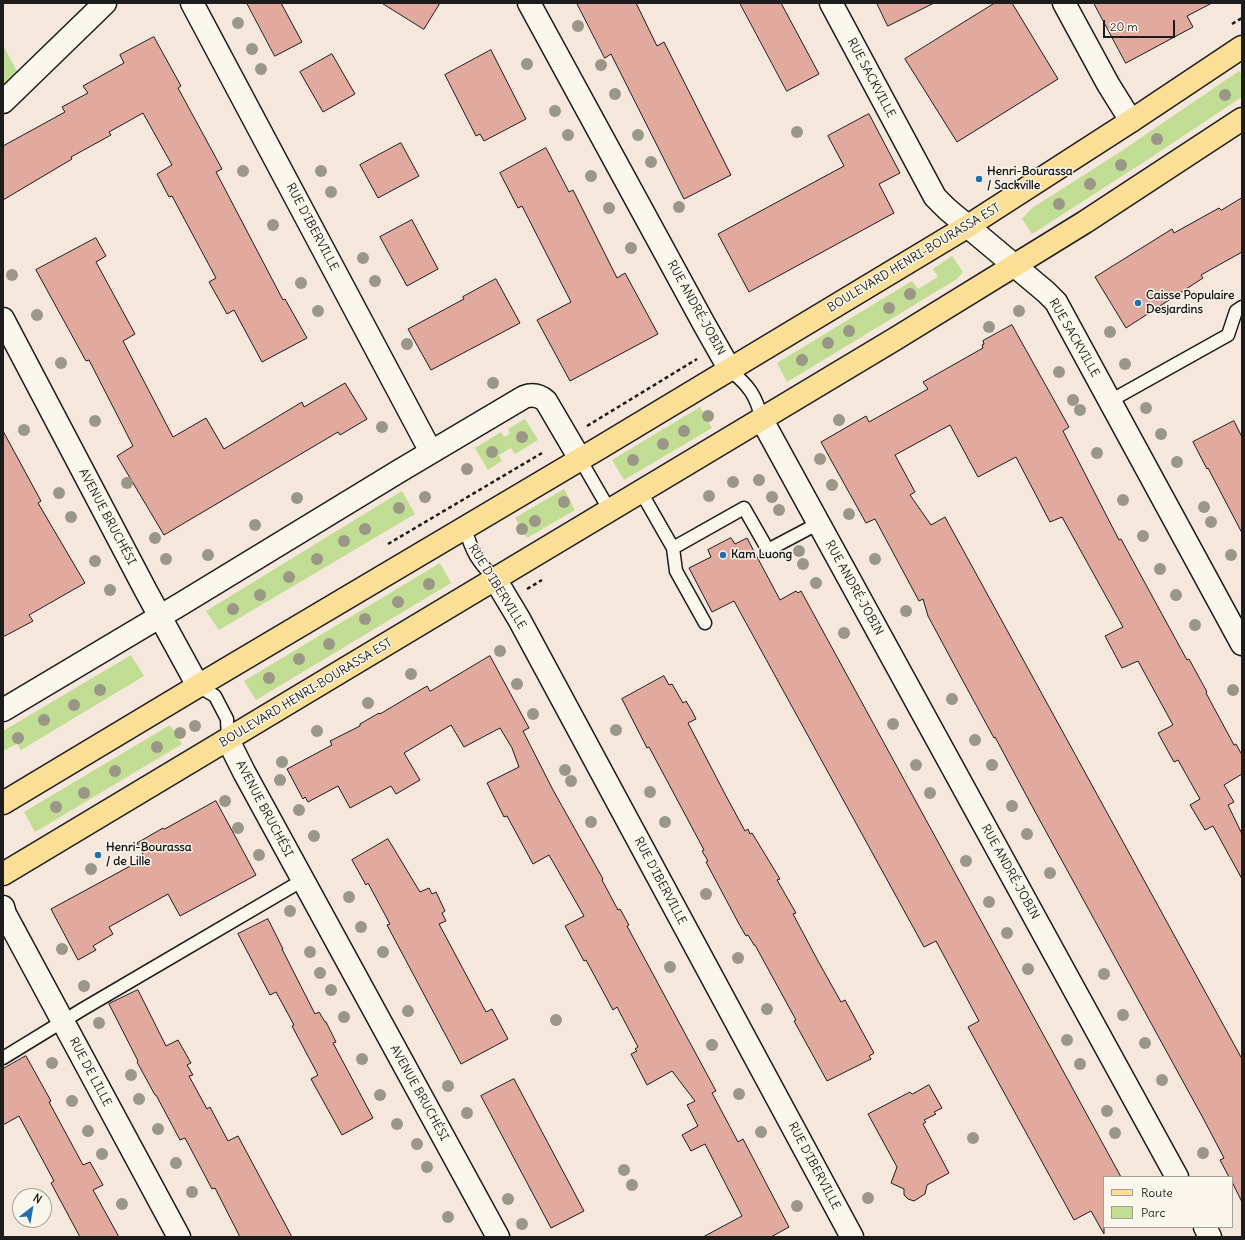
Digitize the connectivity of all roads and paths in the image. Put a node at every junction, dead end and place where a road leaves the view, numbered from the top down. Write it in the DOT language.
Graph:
graph roads {
  1 [pos="105,3"];
  2 [pos="192,3"];
  3 [pos="529,3"];
  4 [pos="831,3"];
  5 [pos="1064,3"];
  6 [pos="1242,18"];
  7 [pos="1234,23"];
  8 [pos="1242,47"];
  9 [pos="3,102"];
  10 [pos="1242,119"];
  11 [pos="1131,122"];
  12 [pos="968,226"];
  13 [pos="1015,265"];
  14 [pos="1242,307"];
  15 [pos="3,319"];
  16 [pos="692,362"];
  17 [pos="730,370"];
  18 [pos="1110,401"];
  19 [pos="762,420"];
  20 [pos="587,426"];
  21 [pos="431,452"];
  22 [pos="580,459"];
  23 [pos="641,492"];
  24 [pos="610,511"];
  25 [pos="818,523"];
  26 [pos="465,528"];
  27 [pos="673,548"];
  28 [pos="495,579"];
  29 [pos="159,616"];
  30 [pos="705,623"];
  31 [pos="1242,644"];
  32 [pos="198,686"];
  33 [pos="3,710"];
  34 [pos="228,740"];
  35 [pos="3,803"];
  36 [pos="3,874"];
  37 [pos="303,880"];
  38 [pos="3,907"];
  39 [pos="63,1021"];
  40 [pos="3,1058"];
  41 [pos="1176,1176"];
  42 [pos="1206,1228"];
  43 [pos="179,1237"];
  44 [pos="498,1237"];
  45 [pos="852,1237"];
  46 [pos="1210,1237"];
  1 -- 9 [label="street"];
  2 -- 21 [label="street, RUE D'IBERVILLE"];
  3 -- 17 [label="street, RUE ANDRÉ-JOBIN"];
  4 -- 12 [label="street, RUE SACKVILLE"];
  5 -- 11 [label="street"];
  6 -- 7 [label="path"];
  8 -- 11 [label="main road, BOULEVARD HENRI-BOURASSA EST"];
  10 -- 13 [label="main road, BOULEVARD HENRI-BOURASSA EST"];
  11 -- 12 [label="main road, BOULEVARD HENRI-BOURASSA EST"];
  12 -- 13 [label="street, RUE SACKVILLE"];
  12 -- 17 [label="main road, BOULEVARD HENRI-BOURASSA EST"];
  13 -- 18 [label="street, RUE SACKVILLE"];
  13 -- 19 [label="main road, BOULEVARD HENRI-BOURASSA EST"];
  14 -- 18 [label="lane"];
  15 -- 29 [label="street, AVENUE BRUCHÉSI"];
  16 -- 20 [label="path"];
  17 -- 19 [label="lane, RUE ANDRÉ-JOBIN"];
  17 -- 22 [label="main road, BOULEVARD HENRI-BOURASSA EST"];
  18 -- 31 [label="street, RUE SACKVILLE"];
  19 -- 23 [label="main road, BOULEVARD HENRI-BOURASSA EST"];
  19 -- 25 [label="street, RUE ANDRÉ-JOBIN"];
  21 -- 22 [label="street"];
  21 -- 29 [label="street"];
  22 -- 24 [label="lane"];
  22 -- 26 [label="main road, BOULEVARD HENRI-BOURASSA EST"];
  23 -- 24 [label="main road, BOULEVARD HENRI-BOURASSA EST"];
  23 -- 27 [label="lane"];
  24 -- 28 [label="main road, BOULEVARD HENRI-BOURASSA EST"];
  25 -- 27 [label="lane"];
  25 -- 41 [label="street, RUE ANDRÉ-JOBIN"];
  26 -- 28 [label="lane, RUE D'IBERVILLE"];
  26 -- 32 [label="main road, BOULEVARD HENRI-BOURASSA EST"];
  27 -- 30 [label="lane"];
  28 -- 34 [label="main road, BOULEVARD HENRI-BOURASSA EST"];
  28 -- 45 [label="street, RUE D'IBERVILLE"];
  29 -- 32 [label="street, AVENUE BRUCHÉSI"];
  29 -- 33 [label="street"];
  32 -- 34 [label="lane, AVENUE BRUCHÉSI"];
  32 -- 35 [label="main road, BOULEVARD HENRI-BOURASSA EST"];
  34 -- 36 [label="main road, BOULEVARD HENRI-BOURASSA EST"];
  34 -- 37 [label="street, AVENUE BRUCHÉSI"];
  37 -- 39 [label="lane"];
  37 -- 44 [label="street, AVENUE BRUCHÉSI"];
  38 -- 39 [label="street, RUE DE LILLE"];
  39 -- 40 [label="lane"];
  39 -- 43 [label="street, RUE DE LILLE"];
  42 -- 46 [label="street"];
}
